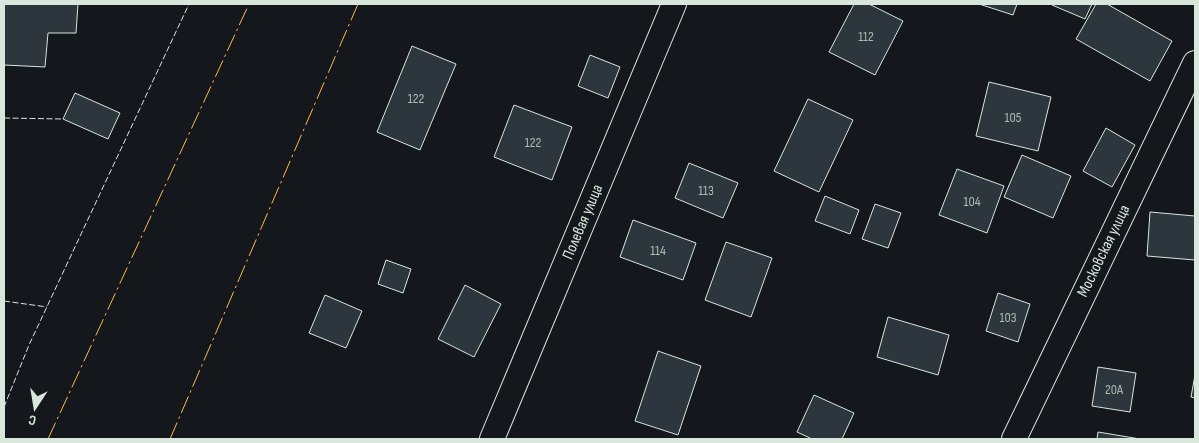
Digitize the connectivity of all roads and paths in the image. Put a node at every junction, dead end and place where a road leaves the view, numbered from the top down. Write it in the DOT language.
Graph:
graph roads {
  1 [pos="674,4"];
  2 [pos="1195,63"];
  3 [pos="492,439"];
  4 [pos="1014,439"];
  1 -- 3 [label="street, Полевая улица"];
  2 -- 4 [label="street, Московская улица"];
}
